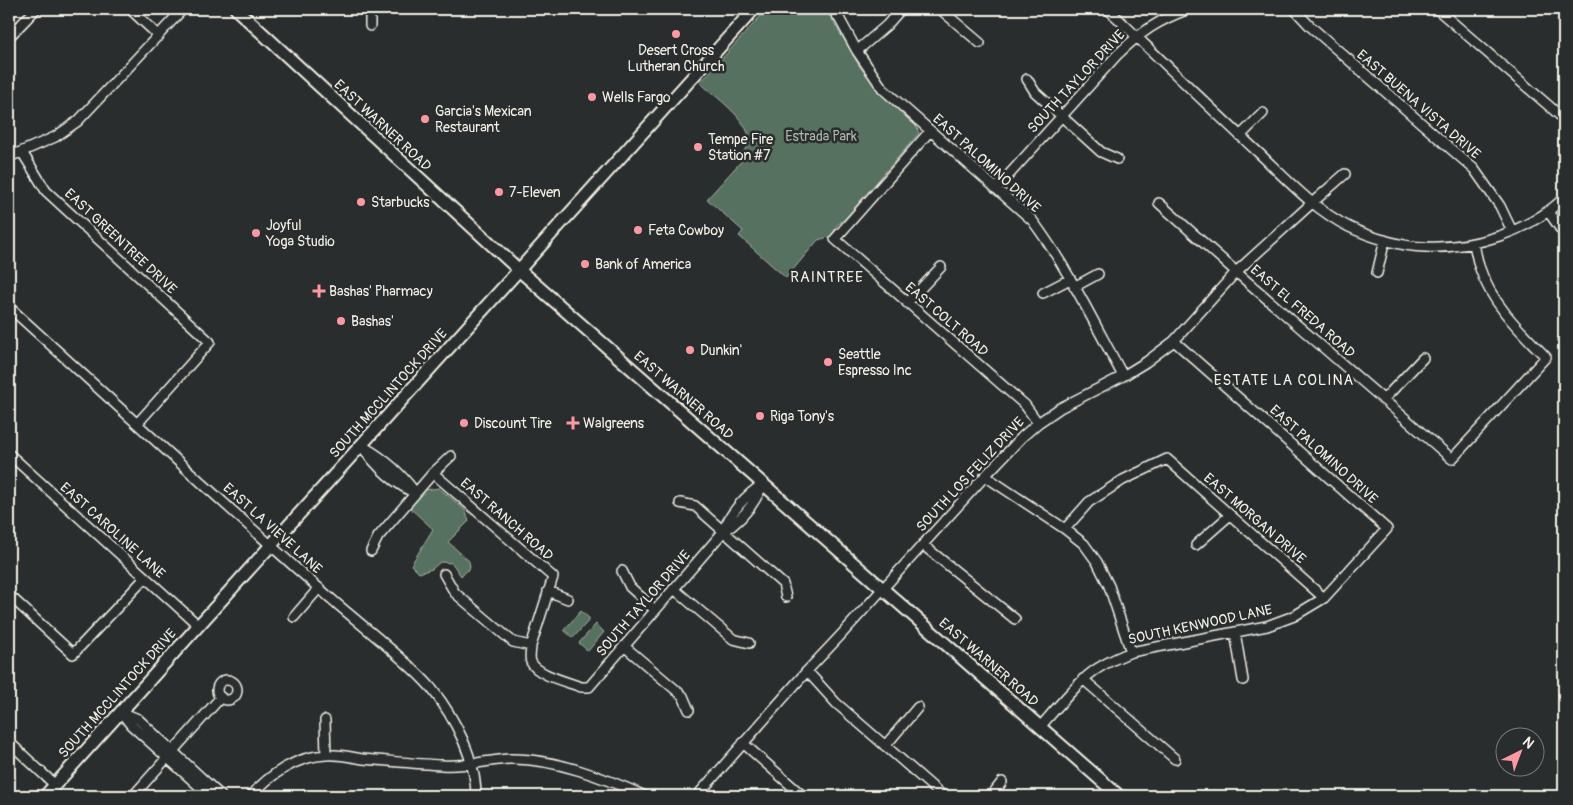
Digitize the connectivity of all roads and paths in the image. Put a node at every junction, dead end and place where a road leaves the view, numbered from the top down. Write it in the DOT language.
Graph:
graph roads {
  1 [pos="36,9"];
  2 [pos="130,9"];
  3 [pos="183,9"];
  4 [pos="236,9"];
  5 [pos="370,9"];
  6 [pos="754,9"];
  7 [pos="832,9"];
  8 [pos="901,9"];
  9 [pos="940,9"];
  10 [pos="1108,9"];
  11 [pos="1189,9"];
  12 [pos="1294,9"];
  13 [pos="1437,9"];
  14 [pos="370,26"];
  15 [pos="159,36"];
  16 [pos="1136,36"];
  17 [pos="9,37"];
  18 [pos="980,43"];
  19 [pos="857,51"];
  20 [pos="1026,79"];
  21 [pos="1263,113"];
  22 [pos="1062,116"];
  23 [pos="1564,120"];
  24 [pos="930,131"];
  25 [pos="1240,136"];
  26 [pos="22,152"];
  27 [pos="9,157"];
  28 [pos="1117,159"];
  29 [pos="1346,174"];
  30 [pos="996,189"];
  31 [pos="1564,198"];
  32 [pos="1159,203"];
  33 [pos="1312,203"];
  34 [pos="1548,211"];
  35 [pos="1512,231"];
  36 [pos="1564,234"];
  37 [pos="1385,240"];
  38 [pos="1474,243"];
  39 [pos="941,267"];
  40 [pos="519,270"];
  41 [pos="1236,272"];
  42 [pos="1377,273"];
  43 [pos="1098,274"];
  44 [pos="1072,283"];
  45 [pos="1043,294"];
  46 [pos="907,303"];
  47 [pos="9,307"];
  48 [pos="1174,341"];
  49 [pos="1423,358"];
  50 [pos="1123,376"];
  51 [pos="1384,400"];
  52 [pos="1038,423"];
  53 [pos="137,424"];
  54 [pos="361,445"];
  55 [pos="9,454"];
  56 [pos="451,456"];
  57 [pos="433,473"];
  58 [pos="984,476"];
  59 [pos="763,484"];
  60 [pos="415,493"];
  61 [pos="680,503"];
  62 [pos="1230,515"];
  63 [pos="1065,529"];
  64 [pos="1387,529"];
  65 [pos="723,532"];
  66 [pos="271,545"];
  67 [pos="922,545"];
  68 [pos="1196,545"];
  69 [pos="371,551"];
  70 [pos="622,571"];
  71 [pos="444,574"];
  72 [pos="145,578"];
  73 [pos="319,588"];
  74 [pos="674,588"];
  75 [pos="883,589"];
  76 [pos="548,591"];
  77 [pos="9,595"];
  78 [pos="786,597"];
  79 [pos="1324,598"];
  80 [pos="568,599"];
  81 [pos="655,610"];
  82 [pos="294,617"];
  83 [pos="1015,619"];
  84 [pos="198,625"];
  85 [pos="1235,632"];
  86 [pos="749,643"];
  87 [pos="532,646"];
  88 [pos="624,646"];
  89 [pos="1131,652"];
  90 [pos="806,671"];
  91 [pos="1084,679"];
  92 [pos="1243,680"];
  93 [pos="221,697"];
  94 [pos="918,707"];
  95 [pos="689,710"];
  96 [pos="121,712"];
  97 [pos="326,720"];
  98 [pos="1040,727"];
  99 [pos="9,742"];
  100 [pos="743,744"];
  101 [pos="885,746"];
  102 [pos="170,754"];
  103 [pos="326,755"];
  104 [pos="1175,759"];
  105 [pos="470,763"];
  106 [pos="1002,782"];
  107 [pos="56,785"];
  108 [pos="45,796"];
  109 [pos="132,796"];
  110 [pos="210,796"];
  111 [pos="221,796"];
  112 [pos="251,796"];
  113 [pos="476,796"];
  114 [pos="644,796"];
  115 [pos="697,796"];
  116 [pos="803,796"];
  117 [pos="943,796"];
  118 [pos="991,796"];
  119 [pos="1119,796"];
  1 -- 17 [label="street"];
  2 -- 15 [label="street"];
  3 -- 15 [label="street"];
  4 -- 40 [label="main road, EAST WARNER ROAD"];
  5 -- 14 [label="street"];
  6 -- 40 [label="main road, SOUTH MCCLINTOCK DRIVE"];
  7 -- 19 [label="street, EAST PALOMINO DRIVE"];
  8 -- 19 [label="street"];
  9 -- 18 [label="street"];
  10 -- 16 [label="street"];
  11 -- 16 [label="street, SOUTH TAYLOR DRIVE"];
  12 -- 35 [label="street, EAST BUENA VISTA DRIVE"];
  13 -- 23 [label="street"];
  15 -- 26 [label="street"];
  16 -- 22 [label="street, SOUTH TAYLOR DRIVE"];
  16 -- 25 [label="street"];
  19 -- 24 [label="street, EAST PALOMINO DRIVE"];
  20 -- 22 [label="street"];
  21 -- 25 [label="street"];
  22 -- 28 [label="street"];
  22 -- 30 [label="street, SOUTH TAYLOR DRIVE"];
  24 -- 30 [label="street, EAST PALOMINO DRIVE"];
  24 -- 46 [label="street, EAST COLT ROAD"];
  25 -- 33 [label="street"];
  26 -- 27 [label="street"];
  26 -- 53 [label="street, EAST GREENTREE DRIVE"];
  29 -- 33 [label="street, SOUTH LOS FELIZ DRIVE"];
  30 -- 44 [label="street, EAST PALOMINO DRIVE"];
  31 -- 34 [label="street"];
  32 -- 41 [label="street, EAST EL FREDA ROAD"];
  33 -- 37 [label="street"];
  33 -- 41 [label="street, SOUTH LOS FELIZ DRIVE"];
  34 -- 35 [label="street"];
  34 -- 36 [label="street"];
  35 -- 38 [label="street"];
  37 -- 38 [label="street"];
  37 -- 42 [label="street"];
  38 -- 51 [label="street, EAST EL FREDA ROAD"];
  39 -- 46 [label="street"];
  40 -- 54 [label="main road, SOUTH MCCLINTOCK DRIVE"];
  40 -- 59 [label="main road, EAST WARNER ROAD"];
  41 -- 48 [label="street, SOUTH LOS FELIZ DRIVE"];
  41 -- 51 [label="street, EAST EL FREDA ROAD"];
  43 -- 44 [label="street"];
  44 -- 45 [label="street"];
  44 -- 50 [label="street, EAST PALOMINO DRIVE"];
  46 -- 52 [label="street, EAST COLT ROAD"];
  47 -- 53 [label="street, EAST LA VIEVE LANE"];
  48 -- 50 [label="street, SOUTH LOS FELIZ DRIVE"];
  48 -- 64 [label="street, EAST PALOMINO DRIVE"];
  49 -- 51 [label="street"];
  50 -- 52 [label="street, SOUTH LOS FELIZ DRIVE"];
  52 -- 58 [label="street, SOUTH LOS FELIZ DRIVE"];
  53 -- 66 [label="street, EAST LA VIEVE LANE"];
  54 -- 60 [label="street"];
  54 -- 66 [label="main road, SOUTH MCCLINTOCK DRIVE"];
  55 -- 72 [label="street, EAST CAROLINE LANE"];
  56 -- 57 [label="street"];
  57 -- 60 [label="street"];
  57 -- 76 [label="street, EAST RANCH ROAD"];
  58 -- 63 [label="street"];
  58 -- 67 [label="street, SOUTH LOS FELIZ DRIVE"];
  59 -- 65 [label="street, SOUTH TAYLOR DRIVE"];
  59 -- 75 [label="main road, EAST WARNER ROAD"];
  60 -- 69 [label="street"];
  61 -- 65 [label="street"];
  62 -- 63 [label="street, EAST MORGAN DRIVE"];
  62 -- 68 [label="street"];
  62 -- 79 [label="street, EAST MORGAN DRIVE"];
  63 -- 89 [label="street"];
  64 -- 79 [label="street, SOUTH KENWOOD LANE"];
  65 -- 74 [label="street, SOUTH TAYLOR DRIVE"];
  65 -- 78 [label="street"];
  66 -- 73 [label="street, EAST LA VIEVE LANE"];
  66 -- 84 [label="main road, SOUTH MCCLINTOCK DRIVE"];
  67 -- 75 [label="street, SOUTH LOS FELIZ DRIVE"];
  67 -- 83 [label="street"];
  70 -- 81 [label="street"];
  71 -- 87 [label="street"];
  72 -- 77 [label="street"];
  72 -- 84 [label="street, EAST CAROLINE LANE"];
  73 -- 82 [label="street"];
  73 -- 105 [label="street, EAST LA VIEVE LANE"];
  74 -- 81 [label="street, SOUTH TAYLOR DRIVE"];
  74 -- 86 [label="street"];
  75 -- 90 [label="street, SOUTH LOS FELIZ DRIVE"];
  75 -- 98 [label="main road, EAST WARNER ROAD"];
  76 -- 80 [label="street"];
  76 -- 87 [label="street, EAST RANCH ROAD"];
  79 -- 85 [label="street, SOUTH KENWOOD LANE"];
  81 -- 88 [label="street, SOUTH TAYLOR DRIVE"];
  84 -- 96 [label="main road, SOUTH MCCLINTOCK DRIVE"];
  85 -- 89 [label="street, SOUTH KENWOOD LANE"];
  85 -- 92 [label="street"];
  87 -- 88 [label="street, SOUTH TAYLOR DRIVE"];
  88 -- 95 [label="street"];
  89 -- 91 [label="street, SOUTH KENWOOD LANE"];
  90 -- 100 [label="street, SOUTH LOS FELIZ DRIVE"];
  90 -- 101 [label="street"];
  91 -- 98 [label="street, SOUTH KENWOOD LANE"];
  91 -- 104 [label="street"];
  93 -- 102 [label="street"];
  94 -- 101 [label="street"];
  96 -- 102 [label="street"];
  96 -- 107 [label="main road, SOUTH MCCLINTOCK DRIVE"];
  97 -- 103 [label="street"];
  98 -- 119 [label="main road, EAST WARNER ROAD"];
  99 -- 107 [label="street"];
  100 -- 115 [label="street, SOUTH LOS FELIZ DRIVE"];
  100 -- 116 [label="street"];
  101 -- 117 [label="street"];
  102 -- 109 [label="street"];
  102 -- 110 [label="street"];
  102 -- 111 [label="street"];
  103 -- 105 [label="street"];
  103 -- 112 [label="street"];
  105 -- 113 [label="street, EAST LA VIEVE LANE"];
  105 -- 114 [label="street"];
  106 -- 118 [label="street"];
  107 -- 108 [label="main road, SOUTH MCCLINTOCK DRIVE"];
}
